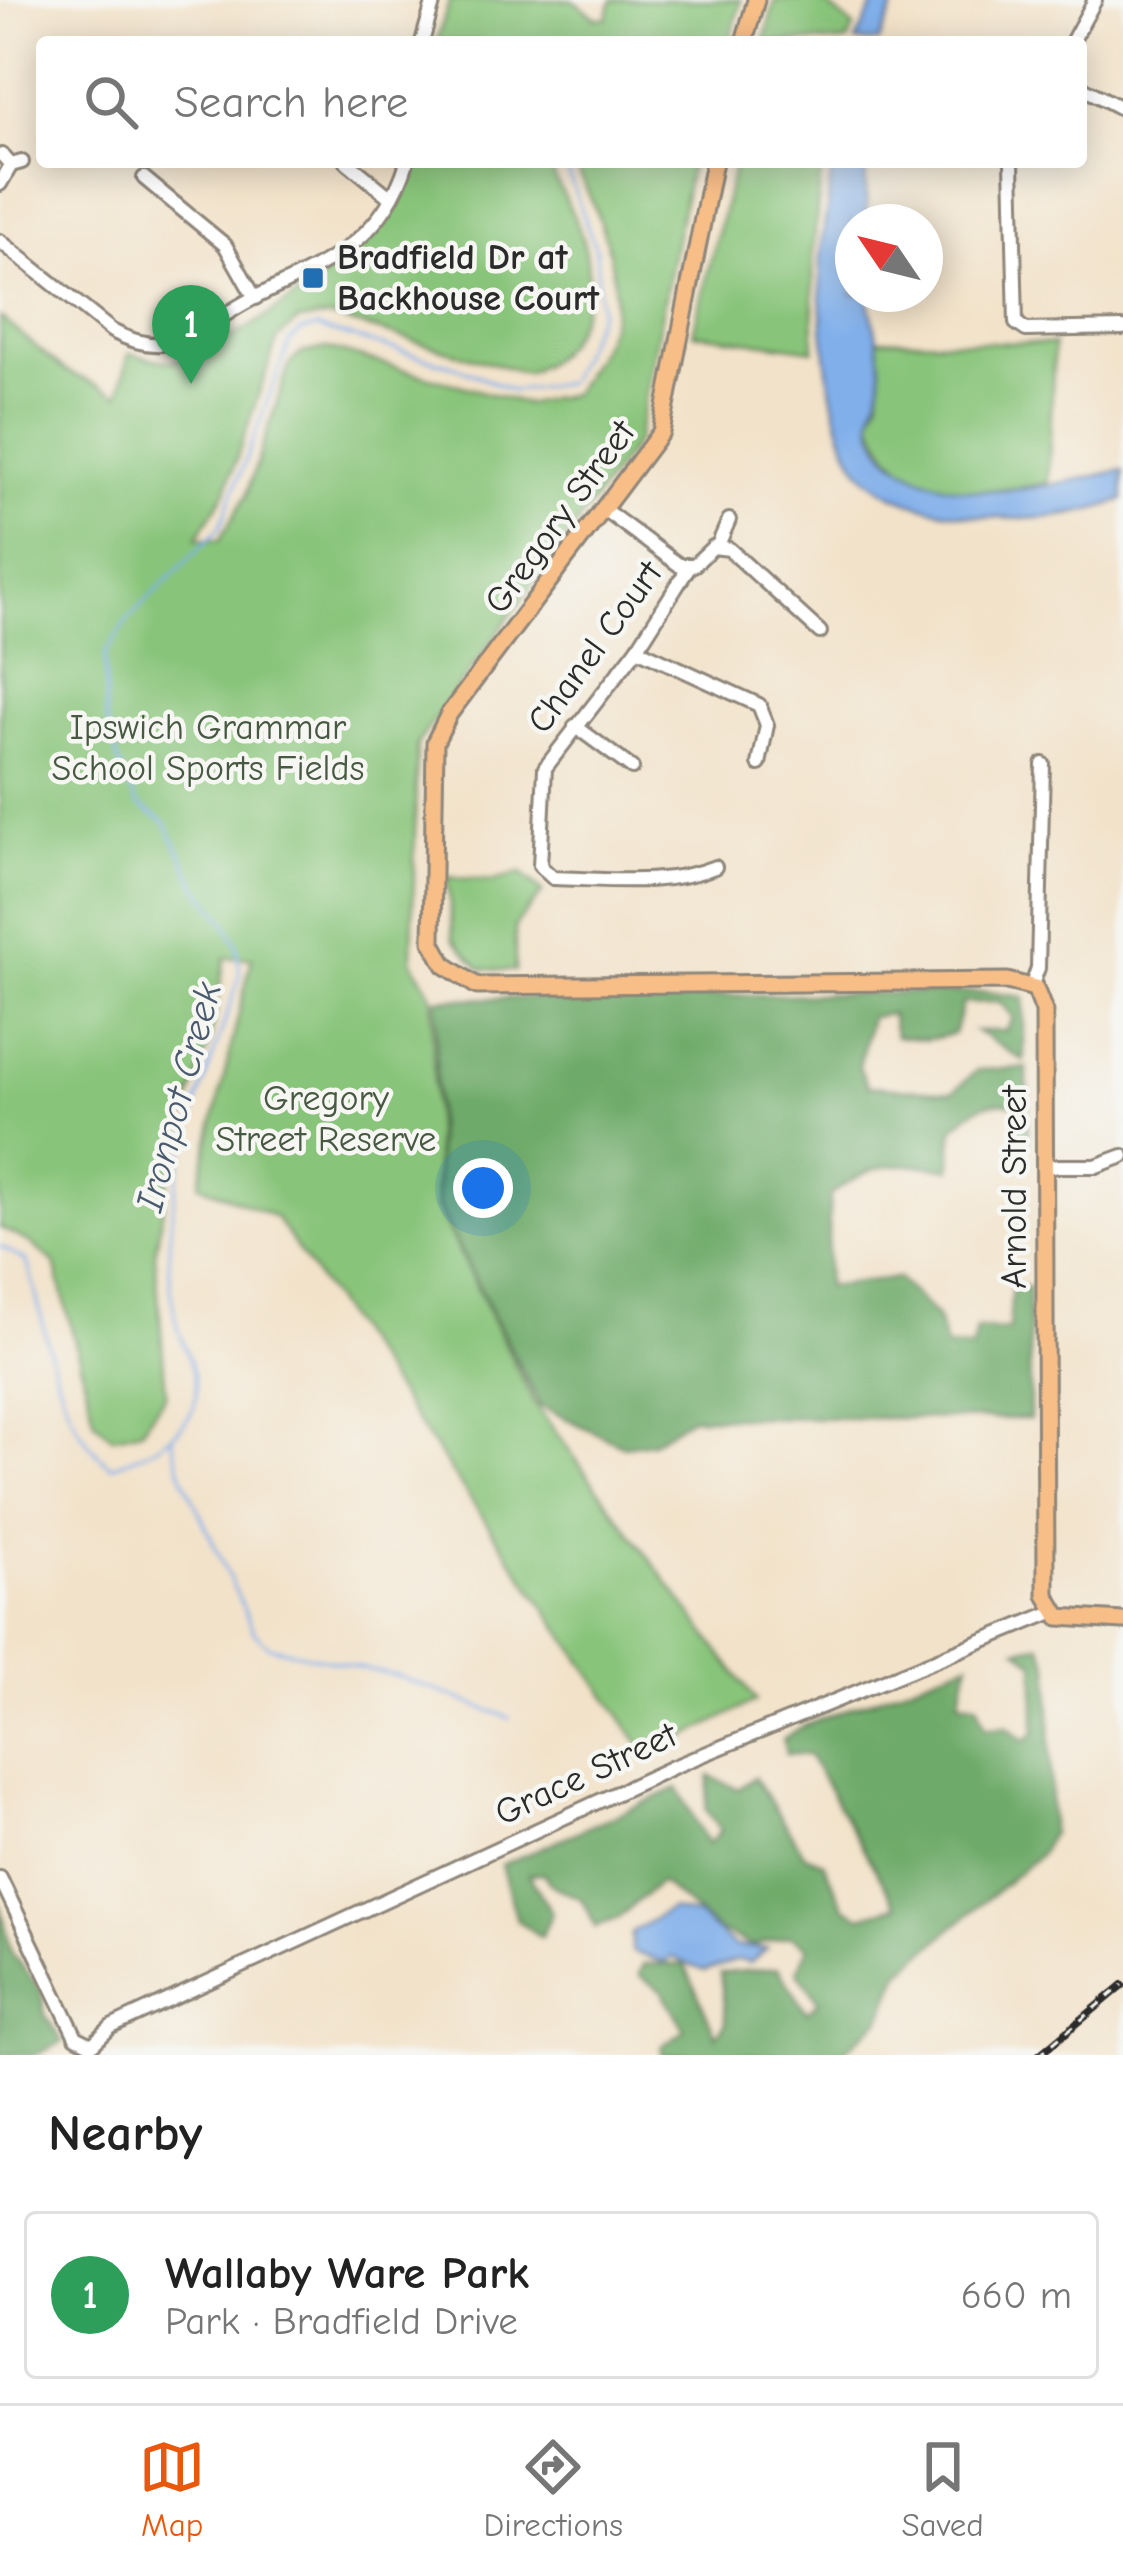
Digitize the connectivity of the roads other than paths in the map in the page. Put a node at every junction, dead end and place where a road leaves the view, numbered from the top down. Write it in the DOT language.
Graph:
graph roads {
  1 [pos="434,0"];
  2 [pos="757,0"];
  3 [pos="1095,0"];
  4 [pos="424,36"];
  5 [pos="746,36"];
  6 [pos="1075,36"];
  7 [pos="1087,90"];
  8 [pos="1123,109"];
  9 [pos="12,161"];
  10 [pos="354,168"];
  11 [pos="404,168"];
  12 [pos="713,168"];
  13 [pos="1012,168"];
  14 [pos="144,178"];
  15 [pos="0,184"];
  16 [pos="391,199"];
  17 [pos="0,242"];
  18 [pos="254,298"];
  19 [pos="1123,328"];
  20 [pos="606,511"];
  21 [pos="729,520"];
  22 [pos="718,545"];
  23 [pos="689,567"];
  24 [pos="820,632"];
  25 [pos="637,649"];
  26 [pos="575,726"];
  27 [pos="759,764"];
  28 [pos="1043,764"];
  29 [pos="632,768"];
  30 [pos="716,867"];
  31 [pos="1032,985"];
  32 [pos="1123,1156"];
  33 [pos="1044,1166"];
  34 [pos="1053,1612"];
  35 [pos="1123,1621"];
  36 [pos="0,1879"];
  37 [pos="92,2050"];
  1 -- 4 [label="street"];
  2 -- 5 [label="main road"];
  3 -- 6 [label="street"];
  7 -- 8 [label="street"];
  9 -- 15 [label="street"];
  10 -- 16 [label="street"];
  11 -- 16 [label="street"];
  12 -- 20 [label="main road, Gregory Street"];
  13 -- 19 [label="street"];
  14 -- 18 [label="street"];
  16 -- 18 [label="street"];
  17 -- 18 [label="street"];
  20 -- 23 [label="street"];
  20 -- 31 [label="main road, Gregory Street"];
  21 -- 22 [label="street"];
  22 -- 23 [label="street"];
  22 -- 24 [label="street"];
  23 -- 25 [label="street, Chanel Court"];
  25 -- 26 [label="street, Chanel Court"];
  25 -- 27 [label="street"];
  26 -- 29 [label="street"];
  26 -- 30 [label="street, Chanel Court"];
  28 -- 31 [label="street, Arnold Street"];
  31 -- 33 [label="main road, Arnold Street"];
  32 -- 33 [label="street"];
  33 -- 34 [label="main road, Arnold Street"];
  34 -- 35 [label="main road"];
  34 -- 37 [label="street, Grace Street"];
  36 -- 37 [label="street"];
}
